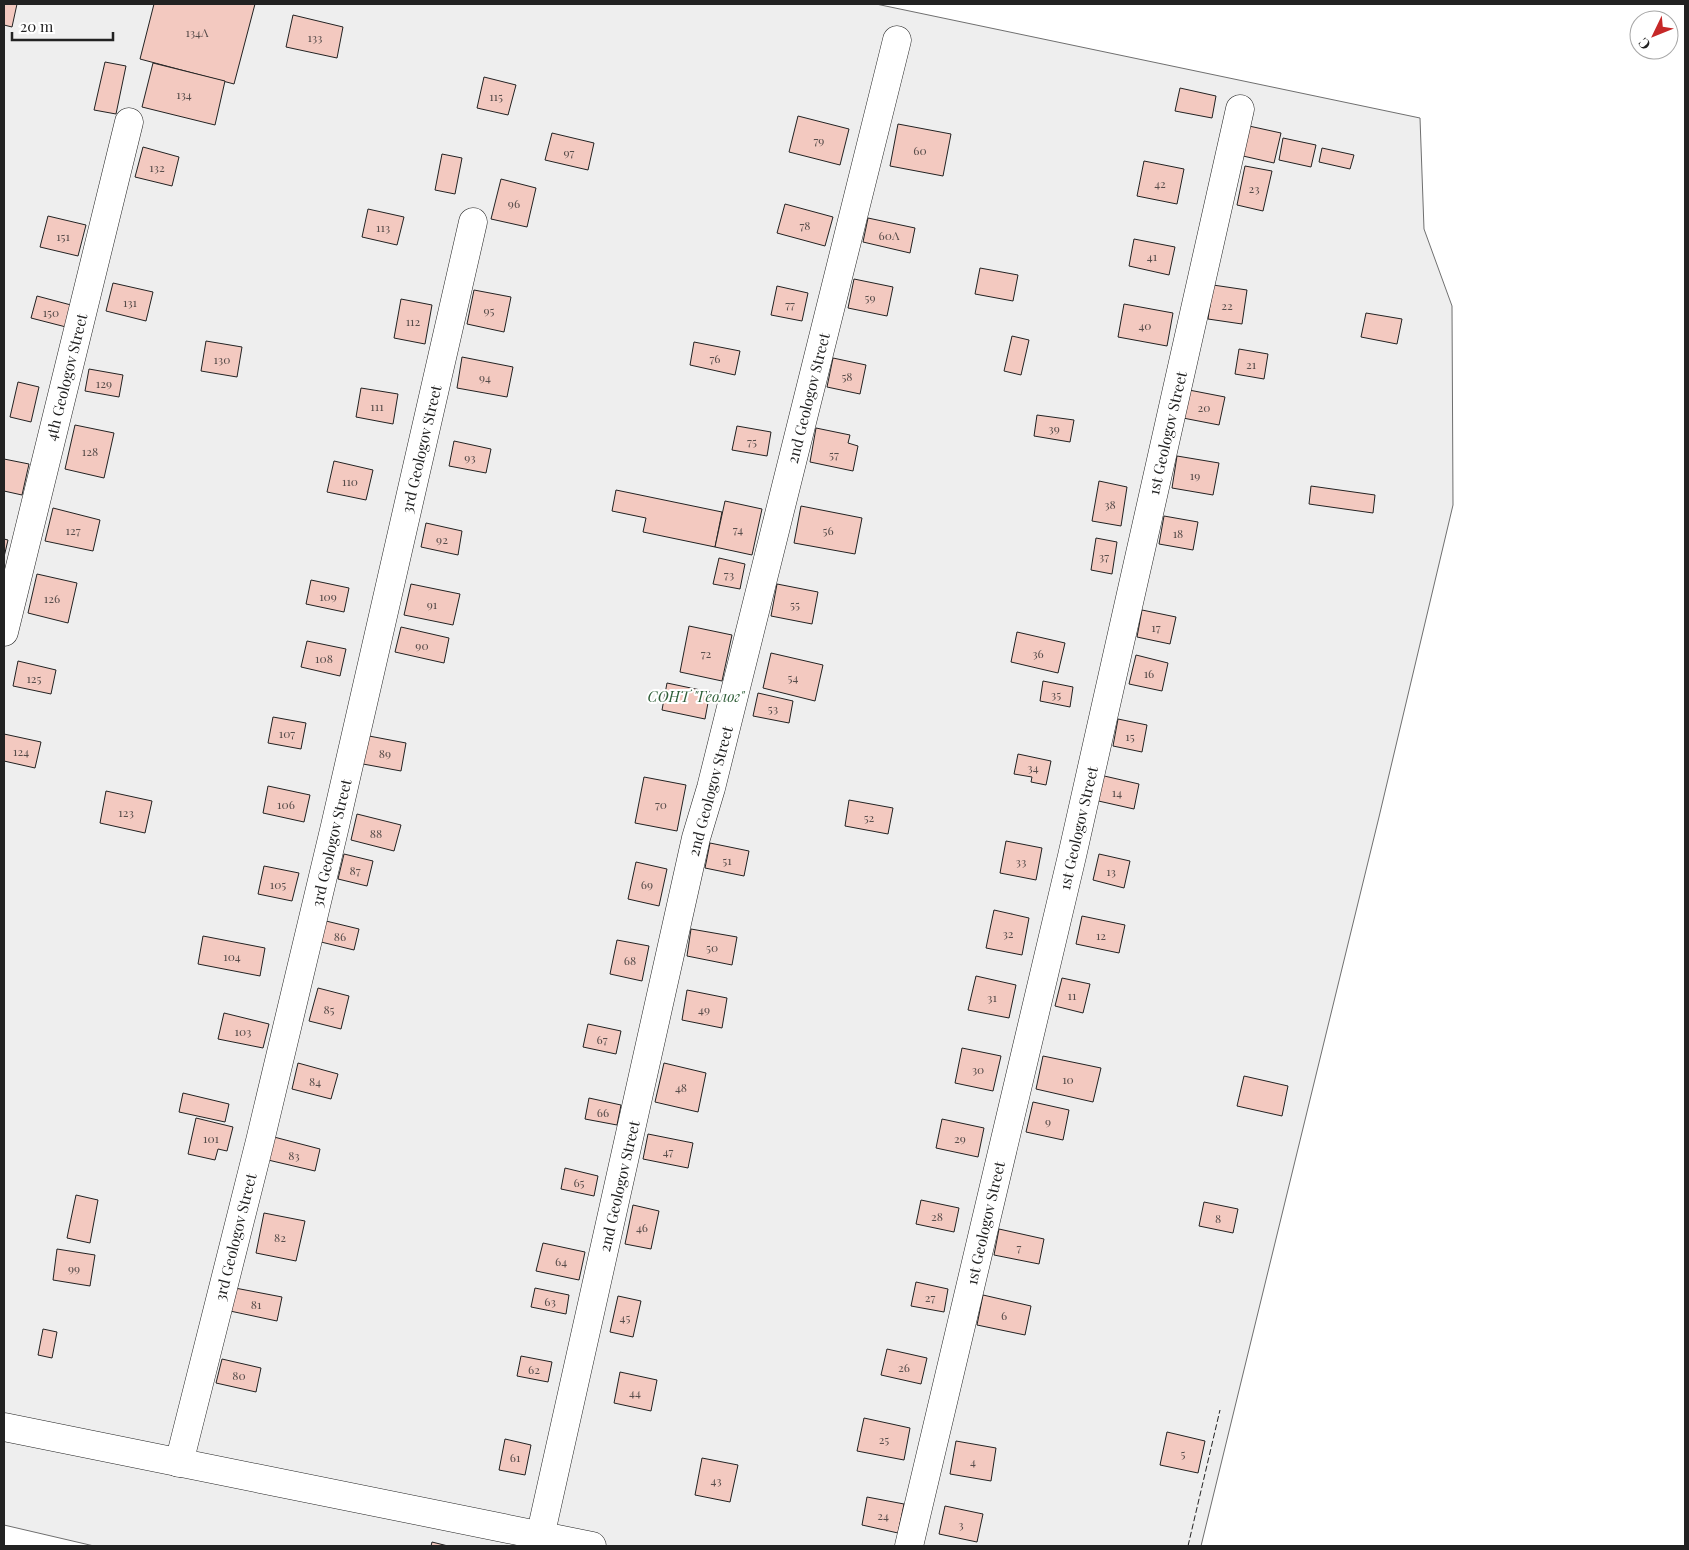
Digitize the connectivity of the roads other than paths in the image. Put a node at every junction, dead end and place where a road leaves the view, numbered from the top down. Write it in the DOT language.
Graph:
graph roads {
  1 [pos="897,40"];
  2 [pos="1240,109"];
  3 [pos="129,122"];
  4 [pos="473,222"];
  5 [pos="4,632"];
  6 [pos="4,1427"];
  7 [pos="179,1463"];
  8 [pos="539,1541"];
  9 [pos="592,1546"];
  10 [pos="910,1546"];
  1 -- 8 [label="street, 2nd Geologov Street"];
  2 -- 10 [label="street, 1st Geologov Street"];
  3 -- 5 [label="street, 4th Geologov Street"];
  4 -- 7 [label="street, 3rd Geologov Street"];
  6 -- 7 [label="street"];
  7 -- 8 [label="street"];
  8 -- 9 [label="street"];
}
